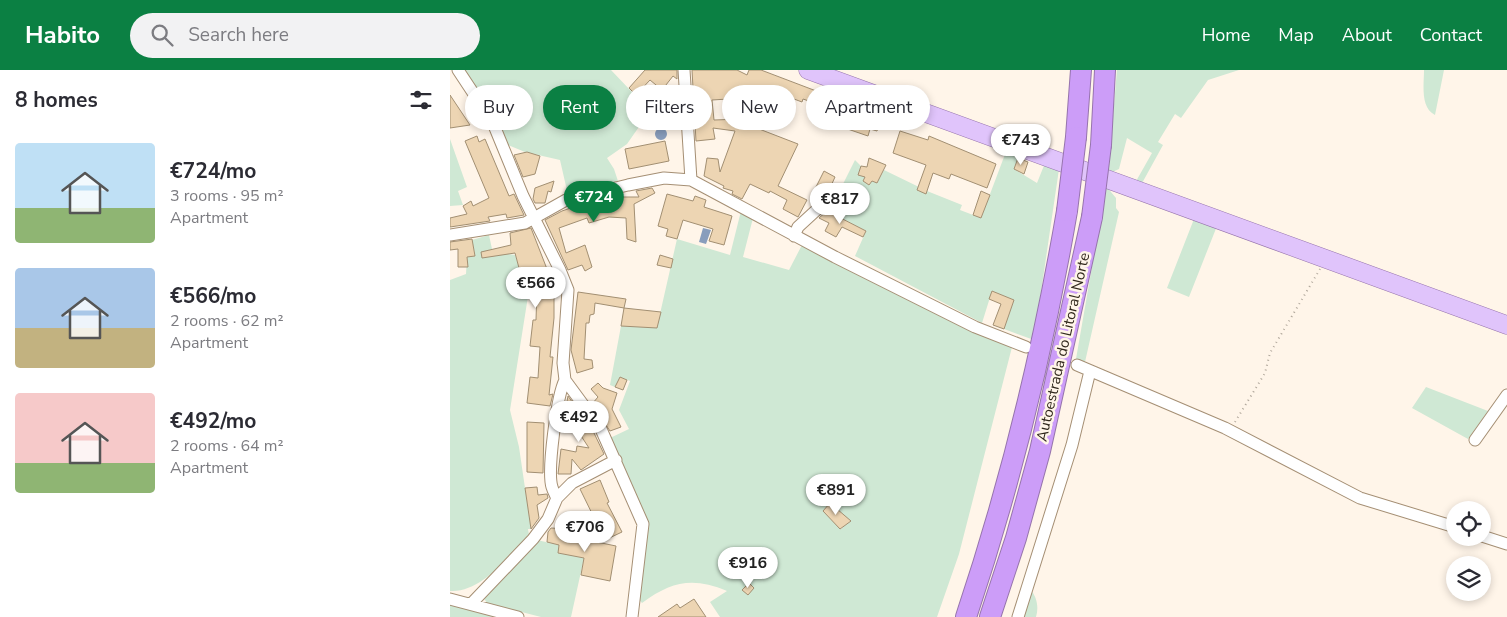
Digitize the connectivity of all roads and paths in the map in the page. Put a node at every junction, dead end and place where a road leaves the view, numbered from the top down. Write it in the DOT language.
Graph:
graph roads {
  1 [pos="458,70"];
  2 [pos="684,70"];
  3 [pos="808,70"];
  4 [pos="1082,70"];
  5 [pos="1105,70"];
  6 [pos="691,180"];
  7 [pos="823,204"];
  8 [pos="534,216"];
  9 [pos="450,235"];
  10 [pos="794,236"];
  11 [pos="1324,258"];
  12 [pos="1507,325"];
  13 [pos="1026,347"];
  14 [pos="1077,365"];
  15 [pos="1090,371"];
  16 [pos="565,380"];
  17 [pos="1507,395"];
  18 [pos="1229,431"];
  19 [pos="1475,440"];
  20 [pos="616,460"];
  21 [pos="557,498"];
  22 [pos="1446,524"];
  23 [pos="1491,539"];
  24 [pos="1507,544"];
  25 [pos="450,599"];
  26 [pos="471,604"];
  27 [pos="518,617"];
  28 [pos="632,617"];
  29 [pos="966,617"];
  30 [pos="990,617"];
  31 [pos="1018,617"];
  1 -- 8 [label="street"];
  2 -- 6 [label="street"];
  3 -- 11 [label="main road"];
  4 -- 29 [label="highway, Autoestrada do Litoral Norte, bridge"];
  5 -- 30 [label="highway, Autoestrada do Litoral Norte, bridge"];
  6 -- 8 [label="street"];
  6 -- 10 [label="street"];
  7 -- 10 [label="street"];
  8 -- 9 [label="street"];
  8 -- 16 [label="street"];
  10 -- 13 [label="street"];
  11 -- 12 [label="main road"];
  11 -- 18 [label="path"];
  14 -- 15 [label="street"];
  15 -- 18 [label="street"];
  15 -- 31 [label="street"];
  16 -- 20 [label="street"];
  16 -- 21 [label="street"];
  17 -- 19 [label="street"];
  18 -- 22 [label="street"];
  20 -- 21 [label="street"];
  20 -- 28 [label="street"];
  21 -- 26 [label="street"];
  23 -- 24 [label="street"];
  25 -- 26 [label="street"];
  26 -- 27 [label="street"];
}
